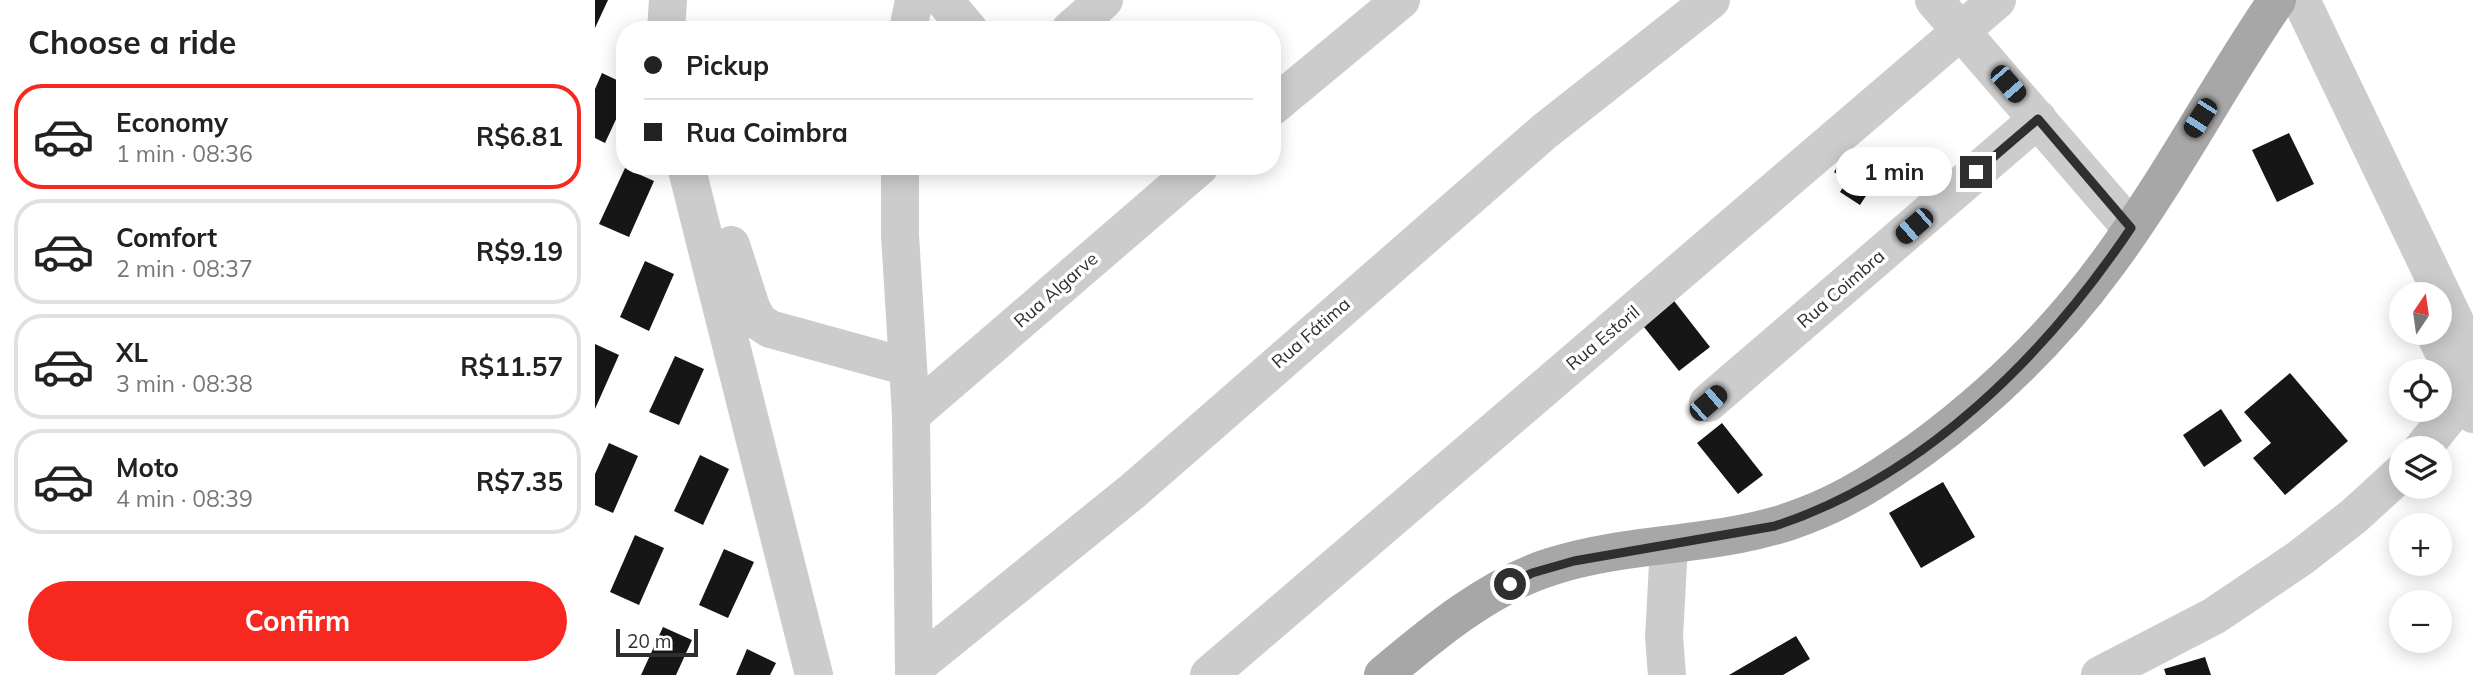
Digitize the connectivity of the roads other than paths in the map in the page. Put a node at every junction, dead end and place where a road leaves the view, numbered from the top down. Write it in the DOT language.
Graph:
graph roads {
  1 [pos="645,0"];
  2 [pos="668,0"];
  3 [pos="914,0"];
  4 [pos="944,0"];
  5 [pos="1104,0"];
  6 [pos="1401,0"];
  7 [pos="1711,0"];
  8 [pos="1934,0"];
  9 [pos="1997,0"];
  10 [pos="2284,2"];
  11 [pos="646,21"];
  12 [pos="667,21"];
  13 [pos="910,21"];
  14 [pos="962,21"];
  15 [pos="1080,21"];
  16 [pos="1963,32"];
  17 [pos="1281,100"];
  18 [pos="2038,119"];
  19 [pos="688,175"];
  20 [pos="710,175"];
  21 [pos="903,175"];
  22 [pos="1190,175"];
  23 [pos="2131,228"];
  24 [pos="2410,282"];
  25 [pos="2441,345"];
  26 [pos="2473,359"];
  27 [pos="908,367"];
  28 [pos="2470,396"];
  29 [pos="1708,403"];
  30 [pos="911,415"];
  31 [pos="2434,436"];
  32 [pos="2389,484"];
  33 [pos="1669,547"];
  34 [pos="914,671"];
  35 [pos="814,675"];
  36 [pos="1209,675"];
  37 [pos="1383,675"];
  38 [pos="1667,675"];
  39 [pos="2100,675"];
  1 -- 11 [label="street"];
  2 -- 12 [label="street"];
  3 -- 13 [label="street"];
  4 -- 14 [label="street"];
  5 -- 15 [label="street"];
  6 -- 17 [label="street"];
  7 -- 34 [label="street, Rua Fátima"];
  8 -- 16 [label="street"];
  9 -- 16 [label="street, Rua Estoril"];
  10 -- 23 [label="main road"];
  10 -- 24 [label="street"];
  10 -- 26 [label="street"];
  16 -- 18 [label="street"];
  16 -- 36 [label="street, Rua Estoril"];
  18 -- 23 [label="street"];
  18 -- 29 [label="street, Rua Coimbra"];
  19 -- 35 [label="street"];
  20 -- 27 [label="street"];
  21 -- 27 [label="street"];
  22 -- 30 [label="street, Rua Algarve"];
  23 -- 33 [label="main road"];
  25 -- 28 [label="street"];
  27 -- 30 [label="street"];
  28 -- 31 [label="street"];
  30 -- 34 [label="street"];
  32 -- 39 [label="street"];
  33 -- 37 [label="main road"];
  33 -- 38 [label="street"];
}
